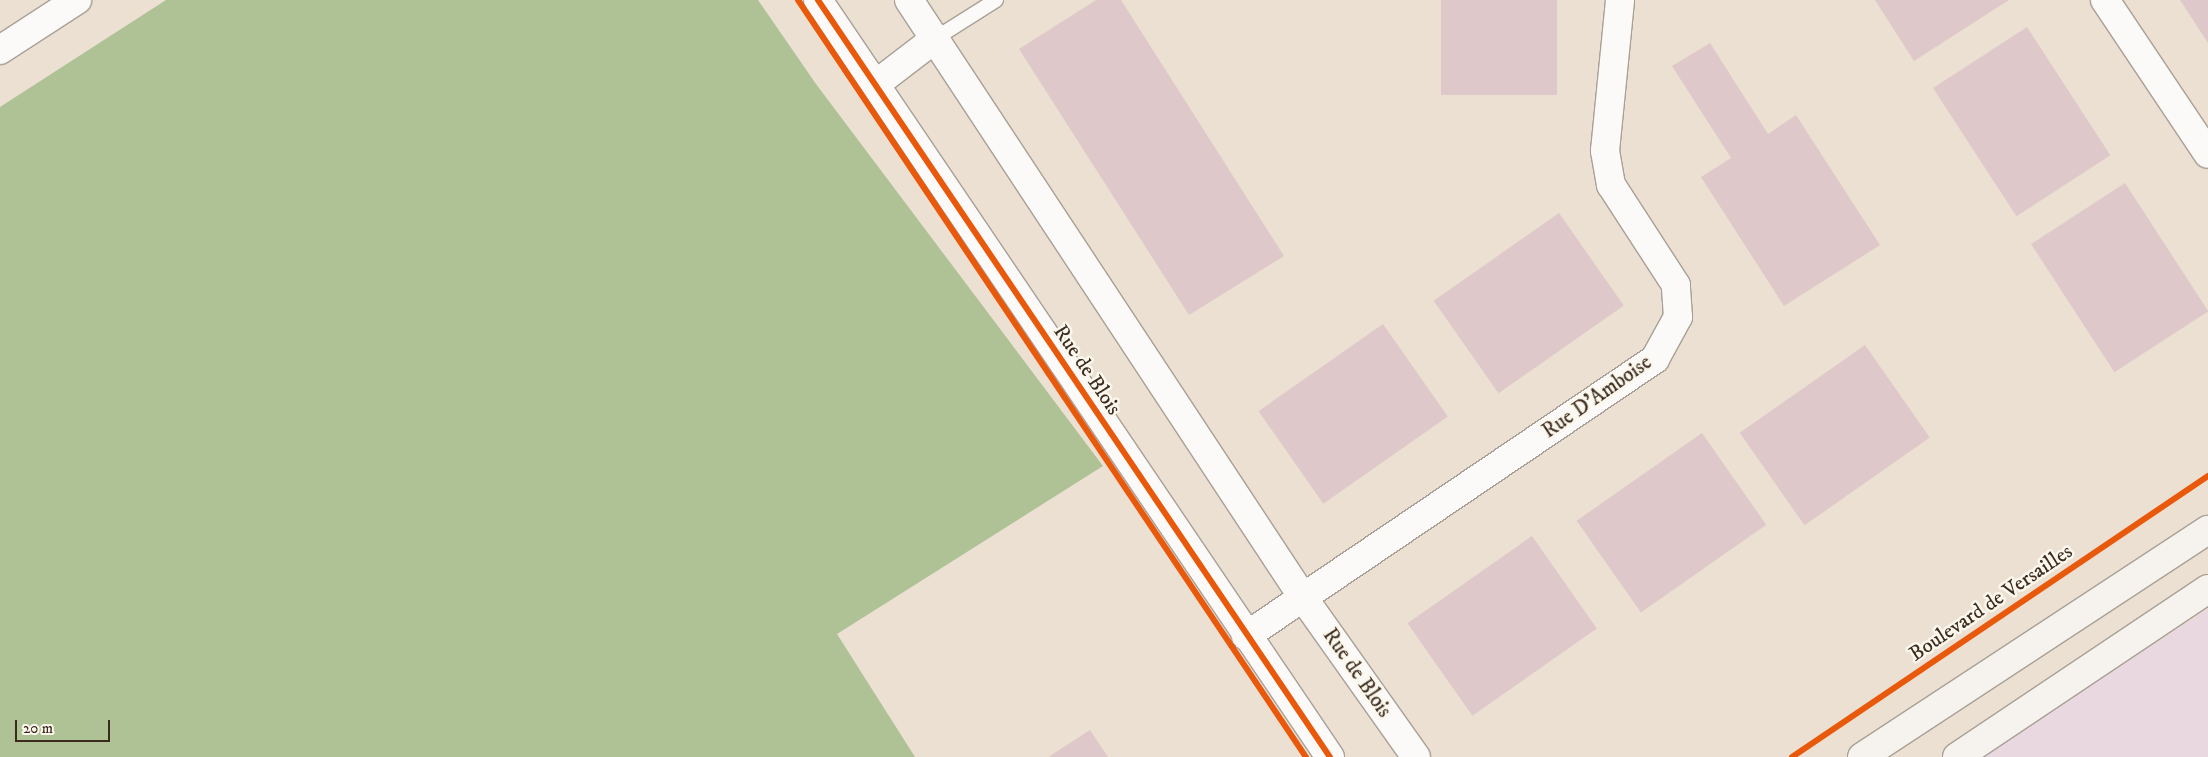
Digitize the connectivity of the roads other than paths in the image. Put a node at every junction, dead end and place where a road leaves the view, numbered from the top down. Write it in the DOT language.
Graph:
graph roads {
  1 [pos="77,0"];
  2 [pos="818,0"];
  3 [pos="909,0"];
  4 [pos="996,0"];
  5 [pos="1620,0"];
  6 [pos="2105,0"];
  7 [pos="936,38"];
  8 [pos="0,50"];
  9 [pos="876,84"];
  10 [pos="2208,154"];
  11 [pos="2208,530"];
  12 [pos="2208,589"];
  13 [pos="1302,596"];
  14 [pos="1246,636"];
  15 [pos="1330,757"];
  16 [pos="1416,757"];
  17 [pos="1862,757"];
  18 [pos="1957,757"];
  1 -- 8 [label="street"];
  2 -- 9 [label="street, Rue de Blois"];
  3 -- 7 [label="street, Rue de Blois"];
  4 -- 7 [label="lane"];
  5 -- 13 [label="street, Rue D'Amboise"];
  6 -- 10 [label="street"];
  7 -- 9 [label="street"];
  7 -- 13 [label="street, Rue de Blois"];
  9 -- 14 [label="street, Rue de Blois"];
  11 -- 17 [label="street"];
  12 -- 18 [label="street"];
  13 -- 14 [label="street, Rue D'Amboise"];
  13 -- 16 [label="street, Rue de Blois"];
  14 -- 15 [label="street, Rue de Blois"];
}
